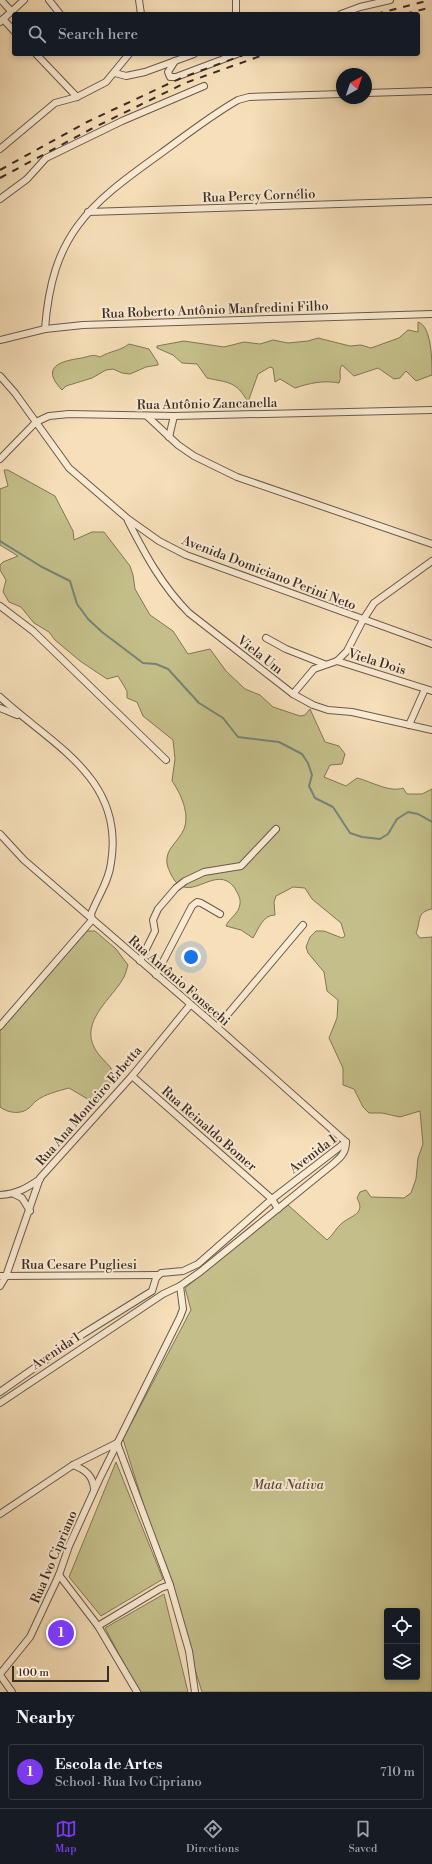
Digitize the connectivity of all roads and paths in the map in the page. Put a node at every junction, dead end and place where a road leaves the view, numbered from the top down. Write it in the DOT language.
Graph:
graph roads {
  1 [pos="1,0"];
  2 [pos="24,0"];
  3 [pos="49,0"];
  4 [pos="139,0"];
  5 [pos="236,0"];
  6 [pos="390,0"];
  7 [pos="11,11"];
  8 [pos="58,12"];
  9 [pos="141,12"];
  10 [pos="236,12"];
  11 [pos="346,12"];
  12 [pos="1,20"];
  13 [pos="12,29"];
  14 [pos="38,56"];
  15 [pos="128,56"];
  16 [pos="189,56"];
  17 [pos="232,56"];
  18 [pos="175,61"];
  19 [pos="115,73"];
  20 [pos="204,86"];
  21 [pos="432,91"];
  22 [pos="372,93"];
  23 [pos="336,94"];
  24 [pos="77,97"];
  25 [pos="0,149"];
  26 [pos="0,198"];
  27 [pos="432,201"];
  28 [pos="88,212"];
  29 [pos="432,314"];
  30 [pos="45,329"];
  31 [pos="0,340"];
  32 [pos="0,376"];
  33 [pos="432,410"];
  34 [pos="147,416"];
  35 [pos="174,416"];
  36 [pos="36,422"];
  37 [pos="169,437"];
  38 [pos="0,459"];
  39 [pos="128,519"];
  40 [pos="432,544"];
  41 [pos="432,561"];
  42 [pos="0,606"];
  43 [pos="363,620"];
  44 [pos="266,638"];
  45 [pos="432,644"];
  46 [pos="337,662"];
  47 [pos="324,664"];
  48 [pos="429,690"];
  49 [pos="293,694"];
  50 [pos="0,697"];
  51 [pos="0,708"];
  52 [pos="22,717"];
  53 [pos="409,725"];
  54 [pos="432,730"];
  55 [pos="166,760"];
  56 [pos="276,829"];
  57 [pos="0,834"];
  58 [pos="220,914"];
  59 [pos="92,920"];
  60 [pos="303,925"];
  61 [pos="140,961"];
  62 [pos="156,975"];
  63 [pos="190,1005"];
  64 [pos="0,1026"];
  65 [pos="217,1027"];
  66 [pos="132,1076"];
  67 [pos="346,1142"];
  68 [pos="40,1178"];
  69 [pos="14,1194"];
  70 [pos="0,1195"];
  71 [pos="272,1199"];
  72 [pos="278,1209"];
  73 [pos="30,1211"];
  74 [pos="3,1276"];
  75 [pos="157,1278"];
  76 [pos="0,1286"];
  77 [pos="180,1286"];
  78 [pos="167,1291"];
  79 [pos="0,1392"];
  80 [pos="0,1403"];
  81 [pos="117,1443"];
  82 [pos="74,1465"];
  83 [pos="94,1491"];
  84 [pos="0,1514"];
  85 [pos="59,1575"];
  86 [pos="170,1585"];
  87 [pos="98,1626"];
  88 [pos="0,1675"];
  89 [pos="12,1692"];
  90 [pos="137,1692"];
  91 [pos="195,1692"];
  1 -- 7 [label="street"];
  2 -- 7 [label="street"];
  3 -- 8 [label="street"];
  4 -- 9 [label="street"];
  5 -- 10 [label="street"];
  6 -- 11 [label="street"];
  7 -- 12 [label="street"];
  12 -- 13 [label="street"];
  14 -- 24 [label="street"];
  15 -- 19 [label="street"];
  16 -- 18 [label="street"];
  17 -- 18 [label="street"];
  18 -- 19 [label="street"];
  19 -- 24 [label="street"];
  20 -- 26 [label="street"];
  21 -- 22 [label="street"];
  23 -- 28 [label="street"];
  24 -- 25 [label="street"];
  27 -- 28 [label="street, Rua Percy Cornélio"];
  28 -- 30 [label="street"];
  29 -- 30 [label="street, Rua Roberto Antônio Manfredini Filho"];
  30 -- 31 [label="street, Rua Roberto Antônio Manfredini Filho"];
  32 -- 36 [label="street, Avenida Domiciano Perini Neto"];
  33 -- 35 [label="street, Rua Antônio Zancanella"];
  34 -- 35 [label="street, Rua Antônio Zancanella"];
  34 -- 36 [label="street, Rua Antônio Zancanella"];
  34 -- 37 [label="street"];
  35 -- 37 [label="street"];
  36 -- 38 [label="street, Rua Antônio Zancanella"];
  36 -- 39 [label="street, Avenida Domiciano Perini Neto"];
  37 -- 40 [label="street"];
  39 -- 43 [label="street, Avenida Domiciano Perini Neto"];
  39 -- 49 [label="street, Viela Um"];
  41 -- 43 [label="street"];
  42 -- 55 [label="street"];
  43 -- 45 [label="street, Avenida Domiciano Perini Neto"];
  43 -- 46 [label="street"];
  44 -- 47 [label="street"];
  46 -- 47 [label="street"];
  46 -- 48 [label="street, Viela Dois"];
  47 -- 49 [label="street"];
  48 -- 53 [label="street"];
  49 -- 53 [label="street, Viela Um"];
  50 -- 52 [label="street"];
  51 -- 52 [label="street"];
  52 -- 59 [label="street"];
  53 -- 54 [label="street, Viela Um"];
  56 -- 61 [label="street"];
  57 -- 59 [label="street, Rua Antônio Fonsechi"];
  58 -- 62 [label="street"];
  59 -- 61 [label="street, Rua Antônio Fonsechi"];
  59 -- 64 [label="street"];
  60 -- 65 [label="street"];
  61 -- 62 [label="street, Rua Antônio Fonsechi"];
  62 -- 63 [label="street, Rua Antônio Fonsechi"];
  63 -- 65 [label="street, Rua Antônio Fonsechi"];
  63 -- 66 [label="street, Rua Ana Monteiro Erbetta"];
  65 -- 67 [label="street, Rua Antônio Fonsechi"];
  66 -- 68 [label="street, Rua Ana Monteiro Erbetta"];
  66 -- 71 [label="street, Rua Reinaldo Bomer"];
  67 -- 71 [label="street, Avenida 1"];
  67 -- 72 [label="street, Avenida 1"];
  68 -- 69 [label="street"];
  68 -- 73 [label="street, Rua Ana Monteiro Erbetta"];
  69 -- 70 [label="street"];
  69 -- 73 [label="street"];
  71 -- 72 [label="street, Rua Reinaldo Bomer"];
  71 -- 75 [label="street, Avenida 1"];
  72 -- 77 [label="street, Avenida 1"];
  73 -- 74 [label="street, Rua Ana Monteiro Erbetta"];
  74 -- 75 [label="street, Rua Cesare Pugliesi"];
  74 -- 76 [label="street, Rua Ana Monteiro Erbetta"];
  75 -- 78 [label="street"];
  75 -- 79 [label="street, Avenida 1"];
  77 -- 78 [label="street, Avenida 1"];
  77 -- 81 [label="street, Rua Ivo Cipriano"];
  78 -- 80 [label="street, Avenida 1"];
  81 -- 82 [label="street"];
  81 -- 83 [label="street, Rua Ivo Cipriano"];
  81 -- 86 [label="street"];
  82 -- 83 [label="street"];
  82 -- 84 [label="street"];
  83 -- 85 [label="street, Rua Ivo Cipriano"];
  85 -- 87 [label="street"];
  85 -- 88 [label="street, Rua Ivo Cipriano"];
  86 -- 87 [label="street"];
  86 -- 91 [label="street"];
  87 -- 90 [label="street"];
  88 -- 89 [label="street"];
}
